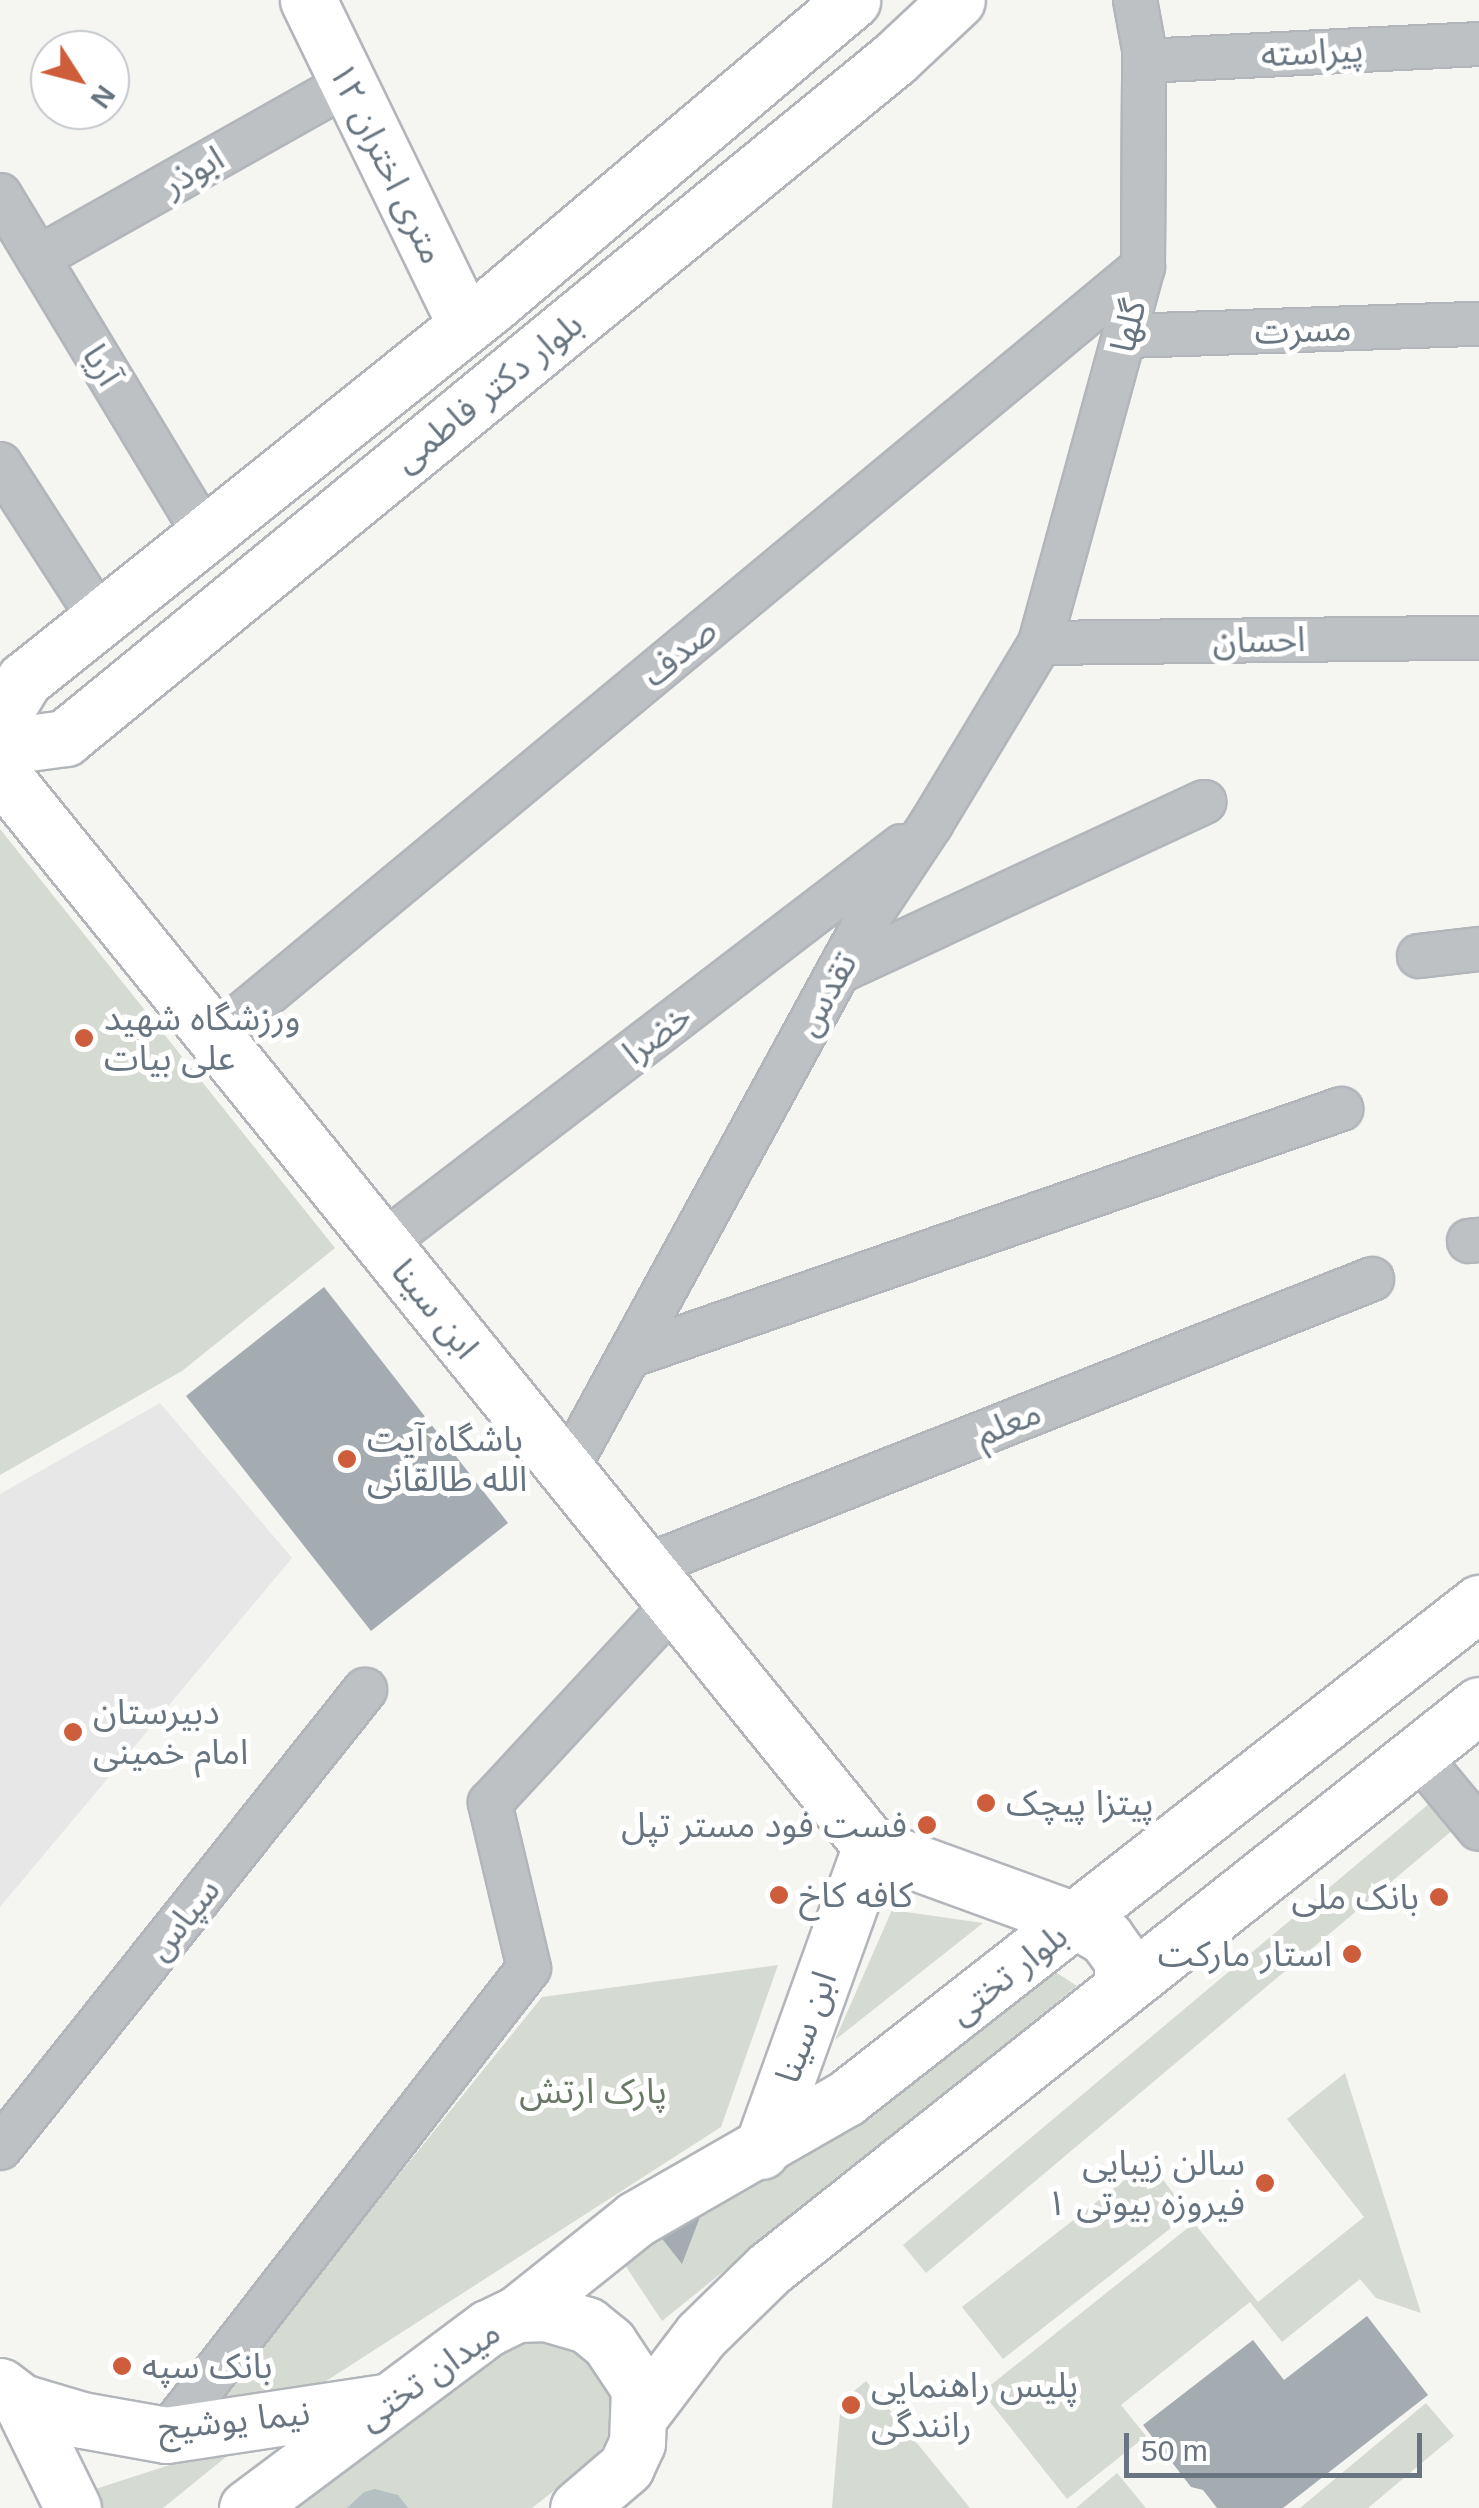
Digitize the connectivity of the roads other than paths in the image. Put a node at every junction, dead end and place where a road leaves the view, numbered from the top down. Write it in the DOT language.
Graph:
graph roads {
  1 [pos="308,0"];
  2 [pos="852,0"];
  3 [pos="958,0"];
  4 [pos="1135,0"];
  5 [pos="1479,44"];
  6 [pos="1144,61"];
  7 [pos="348,83"];
  8 [pos="0,195"];
  9 [pos="38,258"];
  10 [pos="1143,267"];
  11 [pos="1479,324"];
  12 [pos="466,325"];
  13 [pos="1127,336"];
  14 [pos="0,464"];
  15 [pos="205,535"];
  16 [pos="100,619"];
  17 [pos="1479,638"];
  18 [pos="1040,643"];
  19 [pos="0,720"];
  20 [pos="0,747"];
  21 [pos="0,772"];
  22 [pos="1204,802"];
  23 [pos="931,824"];
  24 [pos="1479,948"];
  25 [pos="1419,956"];
  26 [pos="838,972"];
  27 [pos="215,1037"];
  28 [pos="1341,1109"];
  29 [pos="382,1244"];
  30 [pos="1372,1279"];
  31 [pos="630,1356"];
  32 [pos="566,1471"];
  33 [pos="659,1586"];
  34 [pos="1479,1603"];
  35 [pos="365,1690"];
  36 [pos="1479,1705"];
  37 [pos="1418,1754"];
  38 [pos="1479,1829"];
  39 [pos="870,1846"];
  40 [pos="1135,1874"];
  41 [pos="1076,1921"];
  42 [pos="1190,1936"];
  43 [pos="1122,1988"];
  44 [pos="0,2148"];
  45 [pos="761,2151"];
  46 [pos="516,2314"];
  47 [pos="10,2394"];
  48 [pos="391,2400"];
  49 [pos="639,2429"];
  50 [pos="166,2435"];
  51 [pos="73,2508"];
  52 [pos="247,2508"];
  53 [pos="578,2508"];
  54 [pos="649,2508"];
  1 -- 7 [label="main road, ۱۲ متری اختران"];
  2 -- 12 [label="main road, بلوار دکتر فاطمی"];
  3 -- 20 [label="main road, بلوار دکتر فاطمی"];
  4 -- 6 [label="street, گلها"];
  5 -- 6 [label="street, پیراسته"];
  6 -- 10 [label="street, گلها"];
  7 -- 9 [label="street, ابوذر"];
  7 -- 12 [label="main road, ۱۲ متری اختران"];
  8 -- 9 [label="street, آریا"];
  9 -- 15 [label="street, آریا"];
  10 -- 13 [label="street, گلها"];
  10 -- 27 [label="street, صدف"];
  11 -- 13 [label="street, مسرت"];
  12 -- 15 [label="main road, بلوار دکتر فاطمی"];
  13 -- 18 [label="street, گلها"];
  14 -- 16 [label="street"];
  15 -- 16 [label="main road, بلوار دکتر فاطمی"];
  16 -- 19 [label="main road, بلوار دکتر فاطمی"];
  17 -- 18 [label="street, احسان"];
  18 -- 23 [label="street, تقدس"];
  21 -- 27 [label="main road, ابن سینا"];
  22 -- 26 [label="street"];
  23 -- 26 [label="street, تقدس"];
  23 -- 29 [label="street, خضرا"];
  24 -- 25 [label="street"];
  26 -- 31 [label="street, تقدس"];
  27 -- 29 [label="main road, ابن سینا"];
  28 -- 31 [label="street"];
  29 -- 32 [label="main road, ابن سینا"];
  30 -- 33 [label="street, معلم"];
  31 -- 32 [label="street, تقدس"];
  32 -- 33 [label="main road, ابن سینا"];
  33 -- 39 [label="main road, ابن سینا"];
  33 -- 50 [label="street"];
  34 -- 40 [label="main road, بلوار تختی"];
  35 -- 44 [label="street, سپاس"];
  36 -- 37 [label="main road"];
  37 -- 38 [label="street"];
  37 -- 42 [label="main road"];
  39 -- 41 [label="main road"];
  39 -- 45 [label="main road, ابن سینا"];
  40 -- 41 [label="main road, بلوار تختی"];
  40 -- 42 [label="main road"];
  41 -- 43 [label="main road"];
  41 -- 45 [label="main road, بلوار تختی"];
  42 -- 43 [label="main road"];
  43 -- 49 [label="main road"];
  45 -- 46 [label="main road, بلوار تختی"];
  46 -- 48 [label="main road, میدان تختی"];
  46 -- 49 [label="main road, میدان تختی"];
  47 -- 50 [label="main road, نیما یوشیج"];
  47 -- 51 [label="main road, نیما یوشیج"];
  48 -- 50 [label="main road, نیما یوشیج"];
  48 -- 52 [label="main road, میدان تختی"];
  49 -- 53 [label="main road"];
  49 -- 54 [label="main road, میدان تختی"];
}
